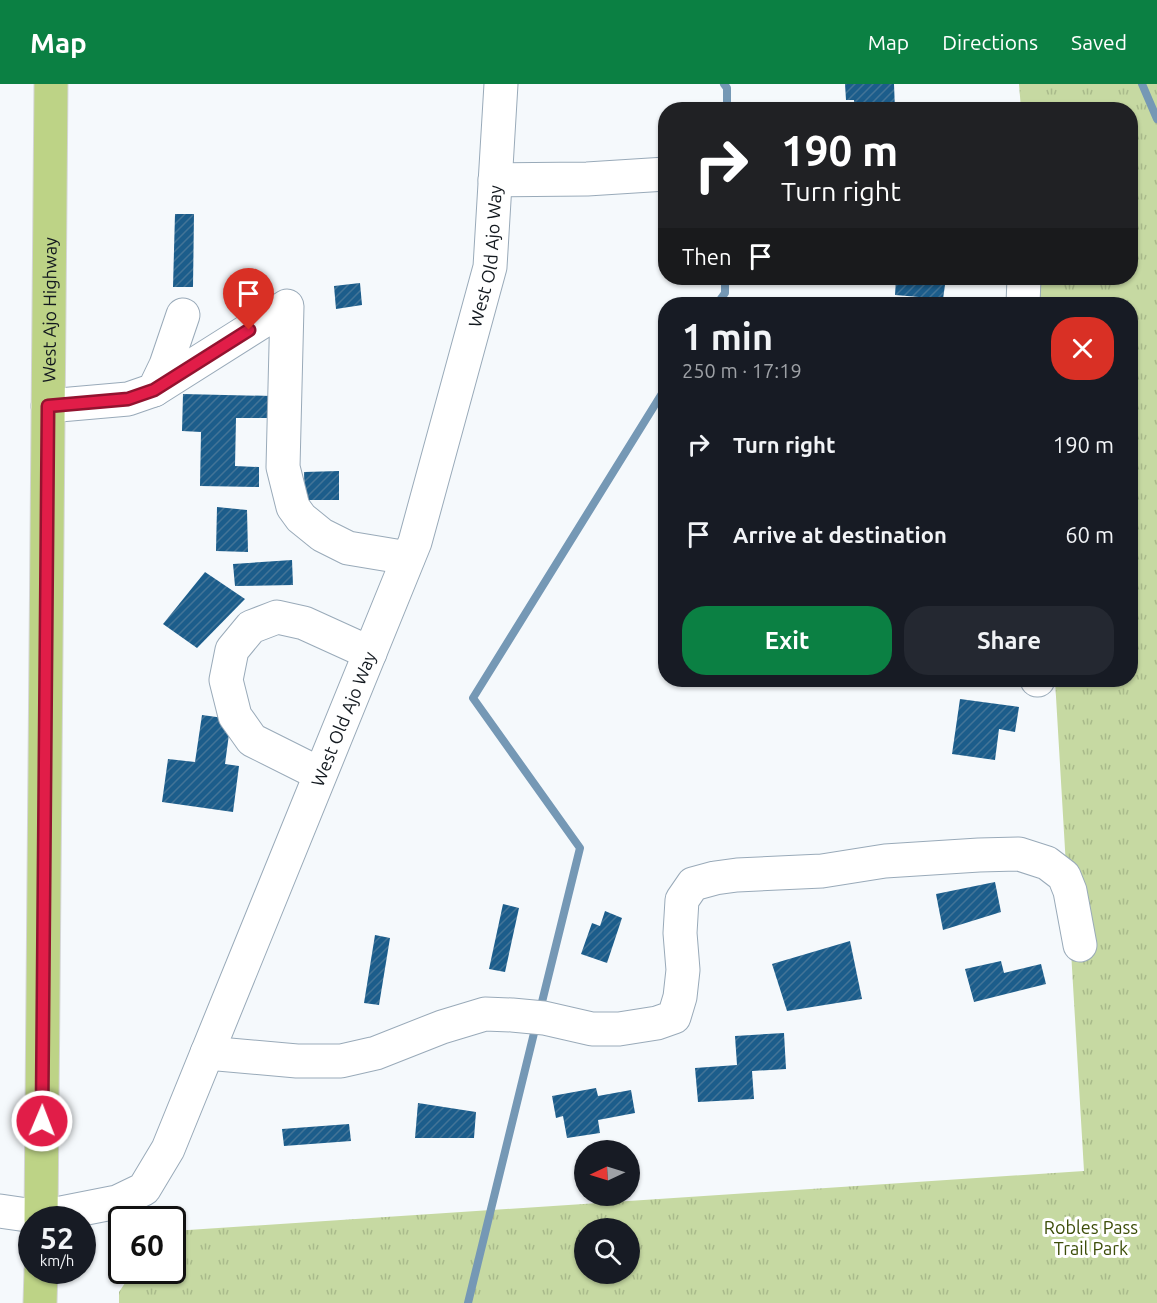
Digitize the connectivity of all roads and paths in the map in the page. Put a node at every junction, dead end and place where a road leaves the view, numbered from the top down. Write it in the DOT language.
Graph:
graph roads {
  1 [pos="51,84"];
  2 [pos="501,84"];
  3 [pos="658,174"];
  4 [pos="495,180"];
  5 [pos="183,315"];
  6 [pos="154,390"];
  7 [pos="48,406"];
  8 [pos="408,558"];
  9 [pos="370,653"];
  10 [pos="320,774"];
  11 [pos="1080,945"];
  12 [pos="207,1053"];
  13 [pos="41,1206"];
  14 [pos="96,1206"];
  15 [pos="0,1211"];
  16 [pos="18,1214"];
  17 [pos="41,1284"];
  18 [pos="40,1303"];
  1 -- 7 [label="main road, West Ajo Highway"];
  2 -- 4 [label="street, West Old Ajo Way"];
  3 -- 4 [label="street"];
  4 -- 8 [label="street, West Old Ajo Way"];
  5 -- 6 [label="street"];
  6 -- 7 [label="street"];
  6 -- 8 [label="street"];
  7 -- 13 [label="main road, West Ajo Highway"];
  8 -- 9 [label="street, West Old Ajo Way"];
  9 -- 10 [label="street, West Old Ajo Way"];
  9 -- 10 [label="street"];
  10 -- 12 [label="street, West Old Ajo Way"];
  11 -- 12 [label="street"];
  12 -- 14 [label="street, West Old Ajo Way"];
  15 -- 16 [label="street, West Old Ajo Way"];
  17 -- 18 [label="main road"];
}
